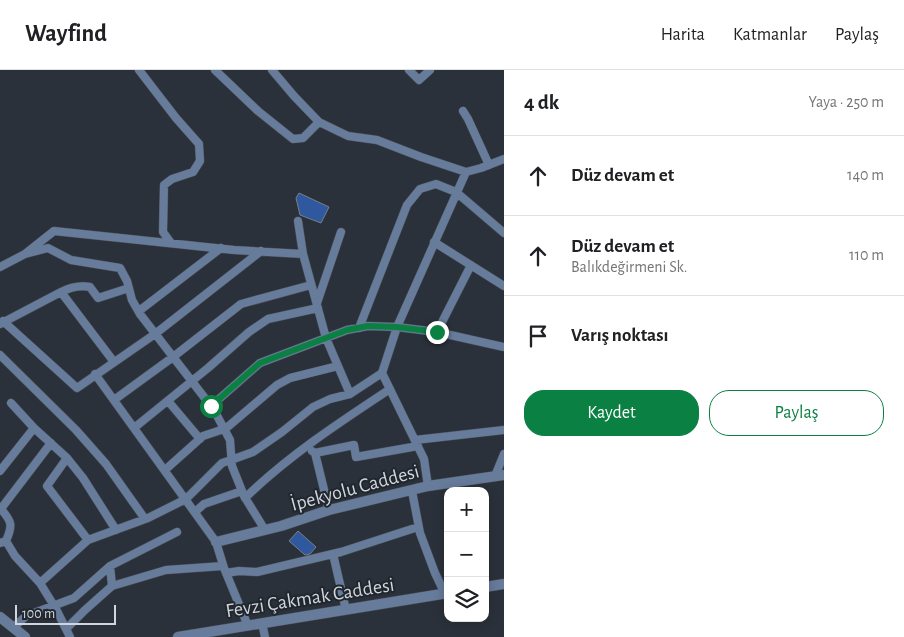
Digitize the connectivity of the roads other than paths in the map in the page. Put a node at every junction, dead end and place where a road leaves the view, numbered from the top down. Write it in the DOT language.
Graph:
graph roads {
  1 [pos="139,70"];
  2 [pos="216,70"];
  3 [pos="272,70"];
  4 [pos="409,70"];
  5 [pos="430,70"];
  6 [pos="463,111"];
  7 [pos="319,122"];
  8 [pos="504,160"];
  9 [pos="489,165"];
  10 [pos="466,172"];
  11 [pos="456,192"];
  12 [pos="298,221"];
  13 [pos="341,232"];
  14 [pos="504,233"];
  15 [pos="434,242"];
  16 [pos="171,243"];
  17 [pos="222,248"];
  18 [pos="261,251"];
  19 [pos="26,254"];
  20 [pos="303,254"];
  21 [pos="471,265"];
  22 [pos="0,267"];
  23 [pos="311,285"];
  24 [pos="504,285"];
  25 [pos="129,288"];
  26 [pos="61,292"];
  27 [pos="317,306"];
  28 [pos="139,311"];
  29 [pos="2,322"];
  30 [pos="397,327"];
  31 [pos="359,328"];
  32 [pos="437,332"];
  33 [pos="155,334"];
  34 [pos="326,338"];
  35 [pos="503,345"];
  36 [pos="0,355"];
  37 [pos="174,357"];
  38 [pos="114,362"];
  39 [pos="338,366"];
  40 [pos="382,373"];
  41 [pos="96,374"];
  42 [pos="192,381"];
  43 [pos="390,389"];
  44 [pos="350,394"];
  45 [pos="114,400"];
  46 [pos="168,400"];
  47 [pos="10,403"];
  48 [pos="211,406"];
  49 [pos="34,428"];
  50 [pos="134,428"];
  51 [pos="224,430"];
  52 [pos="504,430"];
  53 [pos="200,439"];
  54 [pos="51,443"];
  55 [pos="417,443"];
  56 [pos="306,448"];
  57 [pos="315,453"];
  58 [pos="504,454"];
  59 [pos="67,458"];
  60 [pos="231,460"];
  61 [pos="165,470"];
  62 [pos="0,471"];
  63 [pos="500,476"];
  64 [pos="428,486"];
  65 [pos="412,491"];
  66 [pos="243,494"];
  67 [pos="186,499"];
  68 [pos="1,509"];
  69 [pos="329,510"];
  70 [pos="195,512"];
  71 [pos="145,518"];
  72 [pos="418,527"];
  73 [pos="116,530"];
  74 [pos="264,530"];
  75 [pos="177,532"];
  76 [pos="88,540"];
  77 [pos="3,542"];
  78 [pos="216,542"];
  79 [pos="333,554"];
  80 [pos="110,566"];
  81 [pos="224,569"];
  82 [pos="40,583"];
  83 [pos="504,584"];
  84 [pos="112,586"];
  85 [pos="489,586"];
  86 [pos="444,589"];
  87 [pos="444,594"];
  88 [pos="54,606"];
  89 [pos="346,610"];
  90 [pos="0,617"];
  91 [pos="262,623"];
  92 [pos="248,626"];
  93 [pos="14,627"];
  94 [pos="66,629"];
  95 [pos="25,637"];
  96 [pos="70,637"];
  97 [pos="178,637"];
  98 [pos="265,637"];
  1 -- 16 [label="street"];
  2 -- 7 [label="street"];
  3 -- 7 [label="street"];
  4 -- 5 [label="street"];
  6 -- 9 [label="street"];
  7 -- 10 [label="street"];
  8 -- 9 [label="street"];
  9 -- 10 [label="street"];
  10 -- 11 [label="street"];
  11 -- 14 [label="street"];
  11 -- 15 [label="street"];
  11 -- 31 [label="street"];
  12 -- 20 [label="street"];
  13 -- 27 [label="street"];
  15 -- 21 [label="street"];
  15 -- 30 [label="street"];
  16 -- 17 [label="street"];
  16 -- 19 [label="street"];
  17 -- 18 [label="street"];
  17 -- 28 [label="street"];
  18 -- 20 [label="street"];
  18 -- 33 [label="street"];
  19 -- 22 [label="street"];
  19 -- 25 [label="street"];
  20 -- 23 [label="street"];
  21 -- 24 [label="street"];
  21 -- 32 [label="street"];
  23 -- 27 [label="street"];
  23 -- 37 [label="street"];
  25 -- 26 [label="street"];
  25 -- 28 [label="street"];
  26 -- 29 [label="street"];
  26 -- 38 [label="street"];
  27 -- 34 [label="street"];
  27 -- 42 [label="street"];
  28 -- 33 [label="street"];
  29 -- 41 [label="street"];
  30 -- 31 [label="street"];
  30 -- 32 [label="street"];
  30 -- 40 [label="street"];
  31 -- 34 [label="street"];
  32 -- 35 [label="street"];
  33 -- 37 [label="street"];
  33 -- 38 [label="street"];
  34 -- 39 [label="street"];
  34 -- 48 [label="street"];
  36 -- 71 [label="street"];
  37 -- 42 [label="street"];
  37 -- 45 [label="street"];
  38 -- 41 [label="street"];
  39 -- 44 [label="street"];
  39 -- 51 [label="street"];
  40 -- 43 [label="street"];
  40 -- 44 [label="street"];
  41 -- 45 [label="street"];
  42 -- 46 [label="street"];
  42 -- 48 [label="street"];
  43 -- 55 [label="street"];
  43 -- 56 [label="street"];
  44 -- 60 [label="street"];
  45 -- 50 [label="street"];
  46 -- 50 [label="street"];
  46 -- 53 [label="street"];
  47 -- 49 [label="street"];
  48 -- 51 [label="street"];
  49 -- 54 [label="street"];
  49 -- 62 [label="street"];
  50 -- 61 [label="street"];
  51 -- 53 [label="street"];
  51 -- 60 [label="street"];
  52 -- 55 [label="street"];
  53 -- 61 [label="street"];
  54 -- 59 [label="street"];
  54 -- 68 [label="street"];
  55 -- 57 [label="street"];
  55 -- 64 [label="street"];
  56 -- 57 [label="street"];
  56 -- 66 [label="street"];
  57 -- 69 [label="street"];
  58 -- 63 [label="street"];
  59 -- 73 [label="street"];
  59 -- 76 [label="street"];
  60 -- 66 [label="street"];
  60 -- 67 [label="street"];
  61 -- 67 [label="street"];
  63 -- 64 [label="street, İpekyolu Caddesi"];
  64 -- 65 [label="street, İpekyolu Caddesi"];
  65 -- 69 [label="street, İpekyolu Caddesi"];
  65 -- 72 [label="street"];
  66 -- 70 [label="street"];
  66 -- 74 [label="street"];
  67 -- 70 [label="street"];
  67 -- 71 [label="street"];
  68 -- 77 [label="street"];
  69 -- 74 [label="street, İpekyolu Caddesi"];
  70 -- 78 [label="street"];
  71 -- 73 [label="street"];
  72 -- 79 [label="street"];
  72 -- 86 [label="street"];
  73 -- 76 [label="street"];
  74 -- 78 [label="street, İpekyolu Caddesi"];
  75 -- 80 [label="street"];
  76 -- 82 [label="street"];
  77 -- 82 [label="street"];
  78 -- 81 [label="street"];
  79 -- 81 [label="street"];
  79 -- 89 [label="street"];
  80 -- 84 [label="street"];
  80 -- 88 [label="street"];
  81 -- 84 [label="street"];
  81 -- 92 [label="street"];
  82 -- 88 [label="street"];
  83 -- 85 [label="street"];
  84 -- 94 [label="street"];
  87 -- 89 [label="street, Fevzi Çakmak Caddesi"];
  88 -- 93 [label="street"];
  88 -- 94 [label="street"];
  89 -- 91 [label="street, Fevzi Çakmak Caddesi"];
  90 -- 93 [label="street"];
  91 -- 92 [label="street, Fevzi Çakmak Caddesi"];
  91 -- 98 [label="street"];
  92 -- 97 [label="street, Fevzi Çakmak Caddesi"];
  93 -- 95 [label="street"];
  94 -- 96 [label="street"];
}
